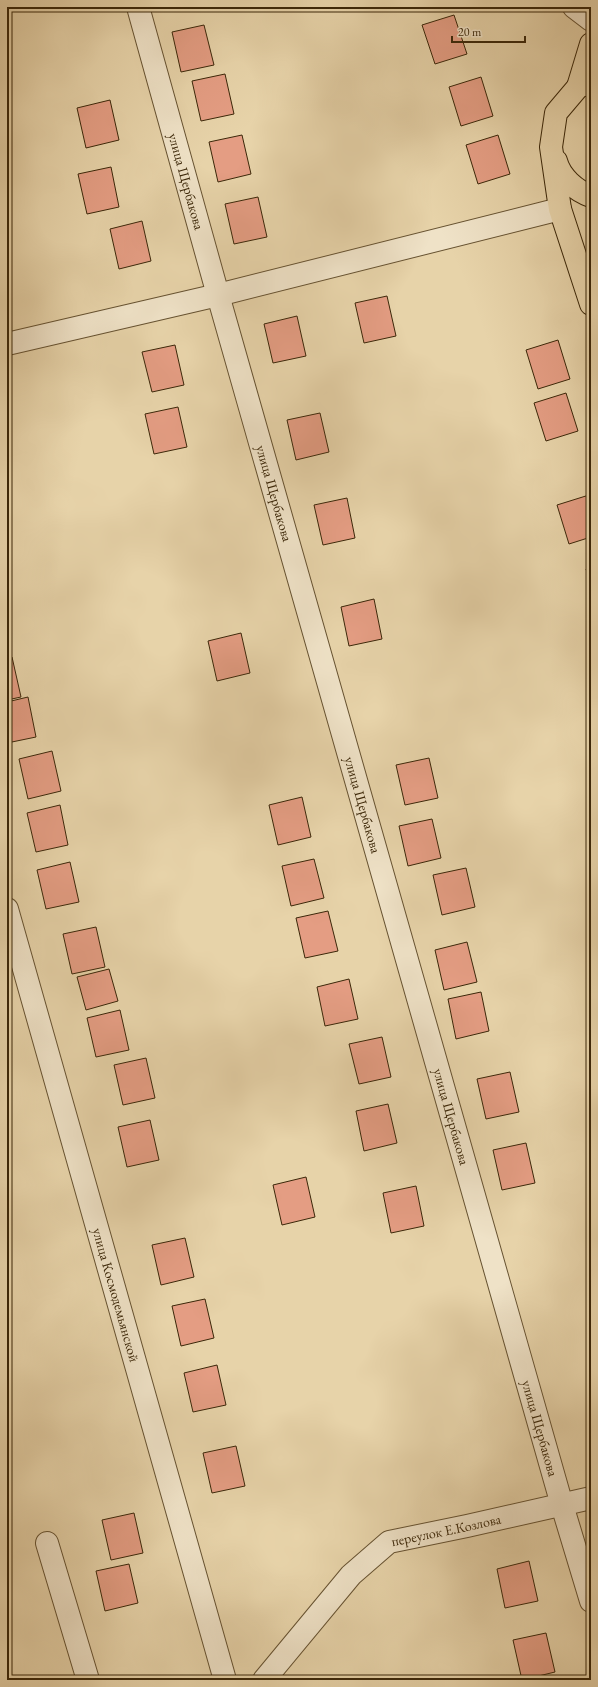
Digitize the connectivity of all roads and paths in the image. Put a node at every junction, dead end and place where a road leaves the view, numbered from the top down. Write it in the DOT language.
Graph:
graph roads {
  1 [pos="138,7"];
  2 [pos="574,7"];
  3 [pos="591,20"];
  4 [pos="591,44"];
  5 [pos="585,85"];
  6 [pos="551,146"];
  7 [pos="591,196"];
  8 [pos="591,202"];
  9 [pos="560,209"];
  10 [pos="588,294"];
  11 [pos="218,295"];
  12 [pos="7,344"];
  13 [pos="7,909"];
  14 [pos="591,1498"];
  15 [pos="562,1505"];
  16 [pos="47,1543"];
  17 [pos="591,1601"];
  18 [pos="88,1680"];
  19 [pos="226,1680"];
  20 [pos="264,1680"];
  1 -- 11 [label="street, улица Щербакова"];
  2 -- 3 [label="street"];
  4 -- 5 [label="main road"];
  5 -- 6 [label="main road"];
  6 -- 7 [label="main road"];
  6 -- 9 [label="main road"];
  8 -- 9 [label="main road"];
  9 -- 10 [label="main road"];
  9 -- 11 [label="street"];
  11 -- 12 [label="street"];
  11 -- 15 [label="street, улица Щербакова"];
  13 -- 19 [label="street, улица Космодемьянской"];
  14 -- 15 [label="street, переулок Е.Козлова"];
  15 -- 17 [label="street, улица Щербакова"];
  15 -- 20 [label="street, переулок Е.Козлова"];
  16 -- 18 [label="street"];
}
